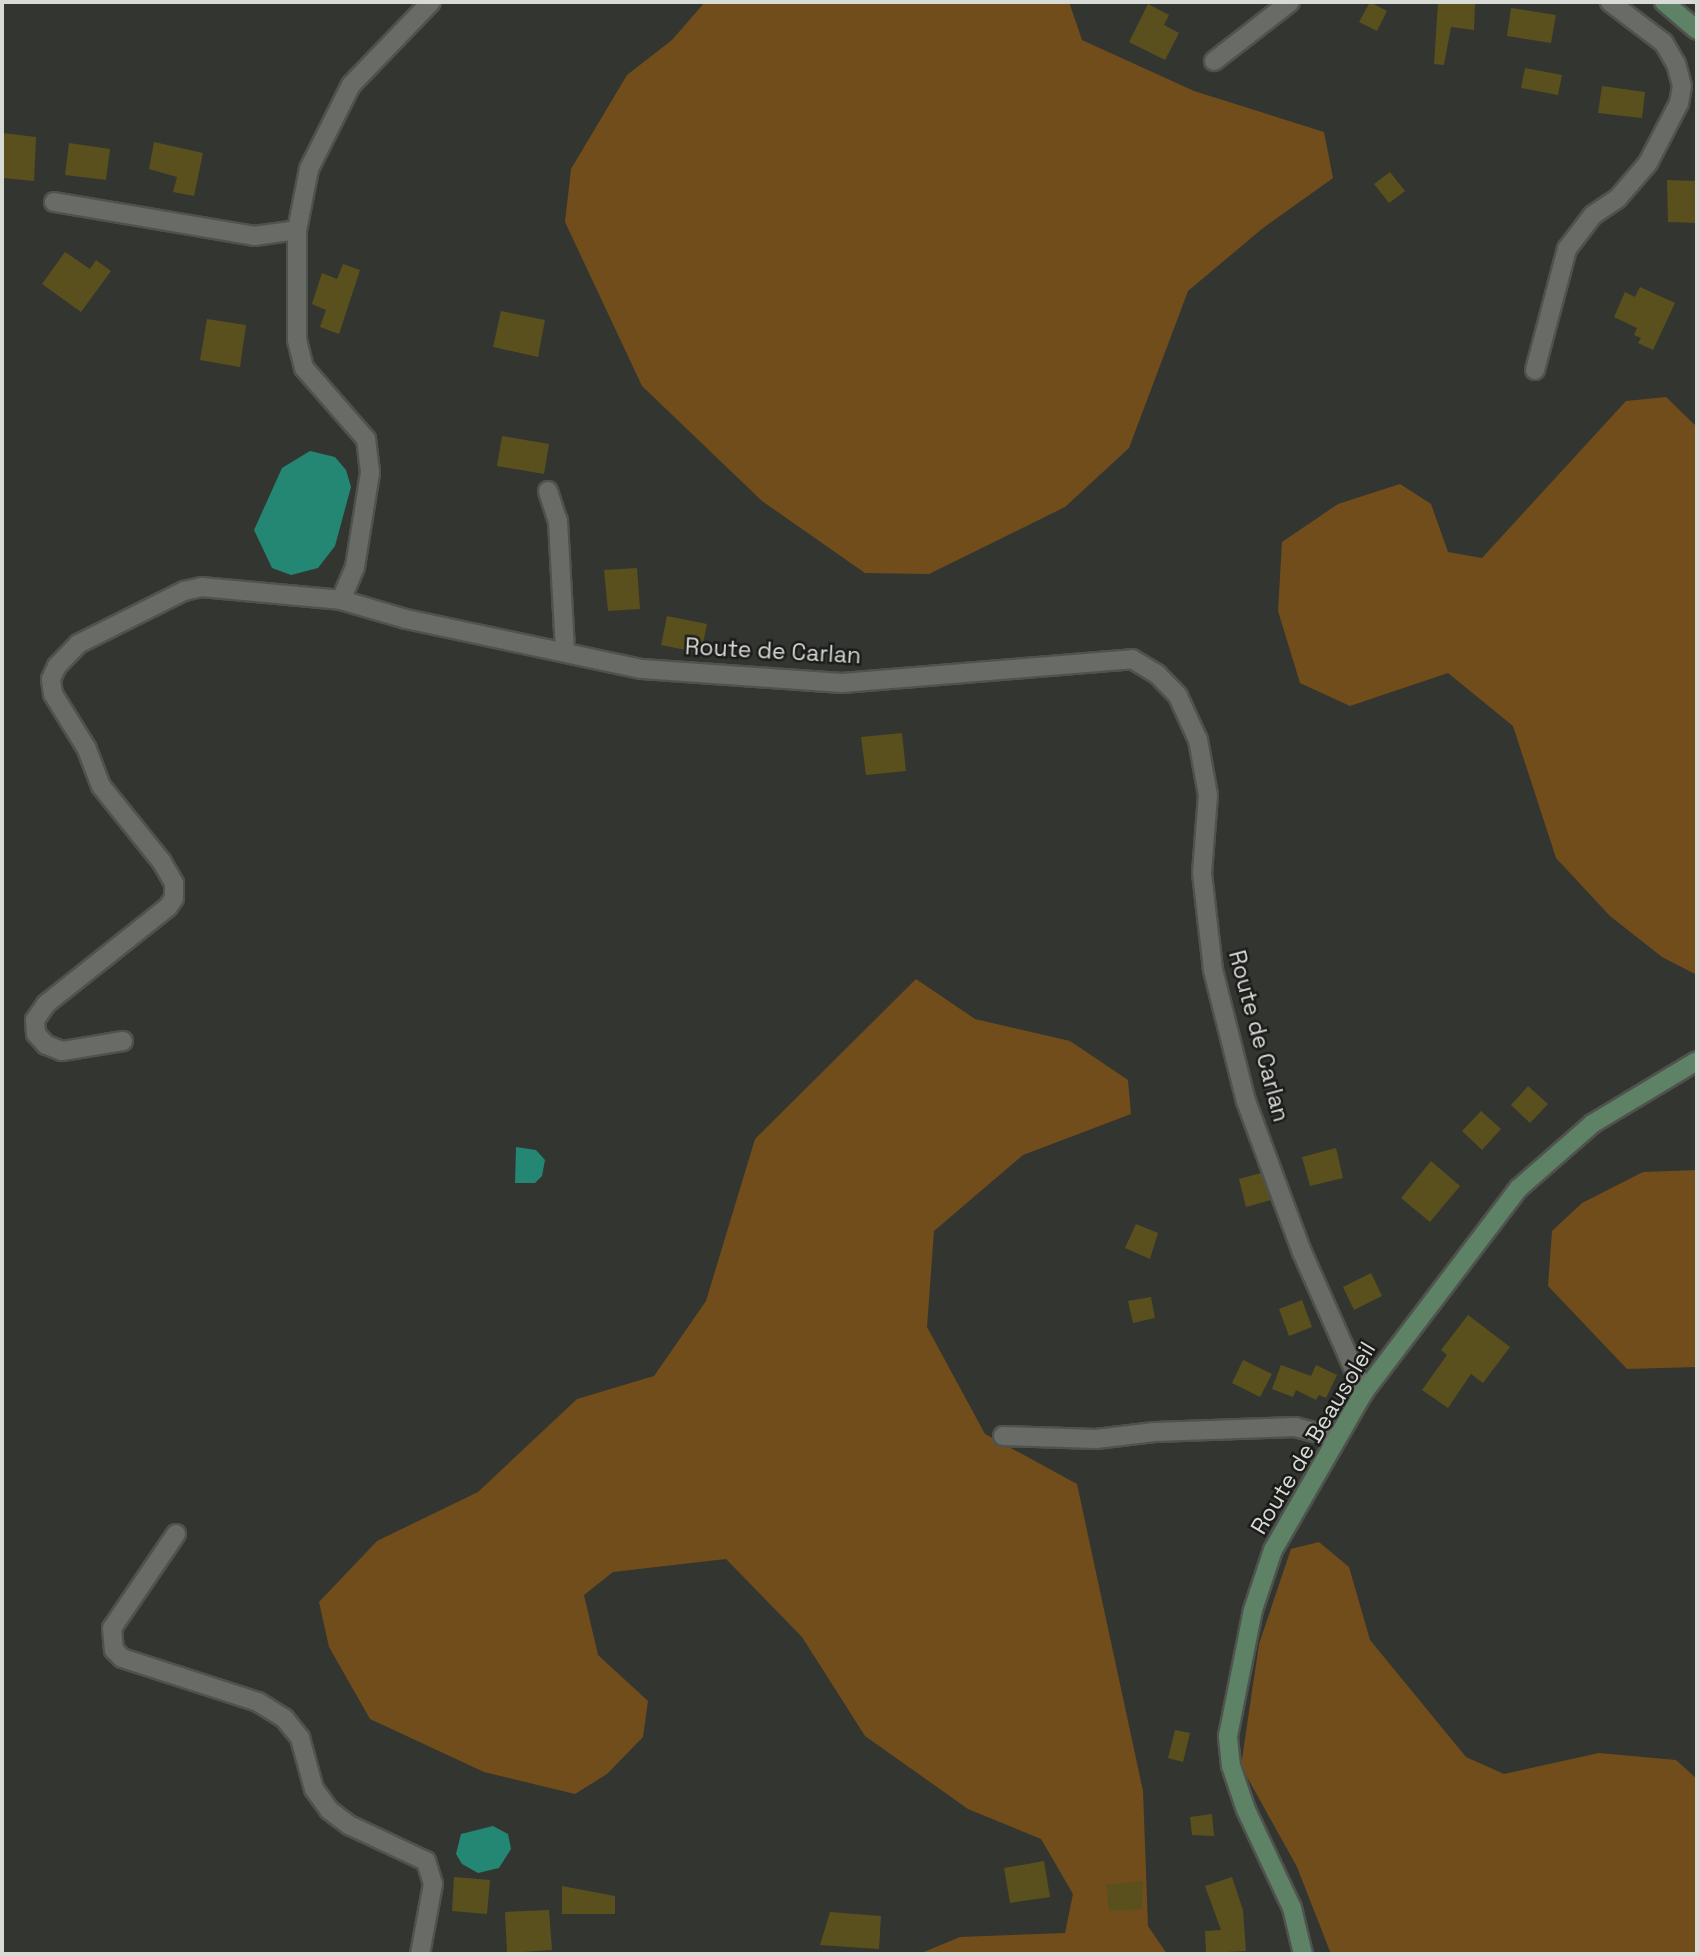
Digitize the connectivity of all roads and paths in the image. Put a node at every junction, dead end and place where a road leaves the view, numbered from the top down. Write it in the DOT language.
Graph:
graph roads {
  1 [pos="431,2"];
  2 [pos="1290,2"];
  3 [pos="1610,2"];
  4 [pos="1664,2"];
  5 [pos="1697,30"];
  6 [pos="1213,61"];
  7 [pos="54,202"];
  8 [pos="297,230"];
  9 [pos="1535,369"];
  10 [pos="548,491"];
  11 [pos="341,600"];
  12 [pos="565,652"];
  13 [pos="123,1041"];
  14 [pos="1697,1061"];
  15 [pos="1364,1392"];
  16 [pos="1003,1436"];
  17 [pos="1337,1438"];
  18 [pos="176,1534"];
  19 [pos="420,1954"];
  20 [pos="1303,1954"];
  1 -- 8 [label="street"];
  2 -- 6 [label="street"];
  3 -- 9 [label="street"];
  4 -- 5 [label="street"];
  7 -- 8 [label="street"];
  8 -- 11 [label="street"];
  10 -- 12 [label="street"];
  11 -- 12 [label="street, Route de Carlan"];
  11 -- 13 [label="street, Route de Carlan"];
  12 -- 15 [label="street, Route de Carlan"];
  14 -- 15 [label="street, Route de Beausoleil"];
  15 -- 17 [label="street, Route de Beausoleil"];
  16 -- 17 [label="street"];
  17 -- 20 [label="street, Route de Beausoleil"];
  18 -- 19 [label="street"];
}
